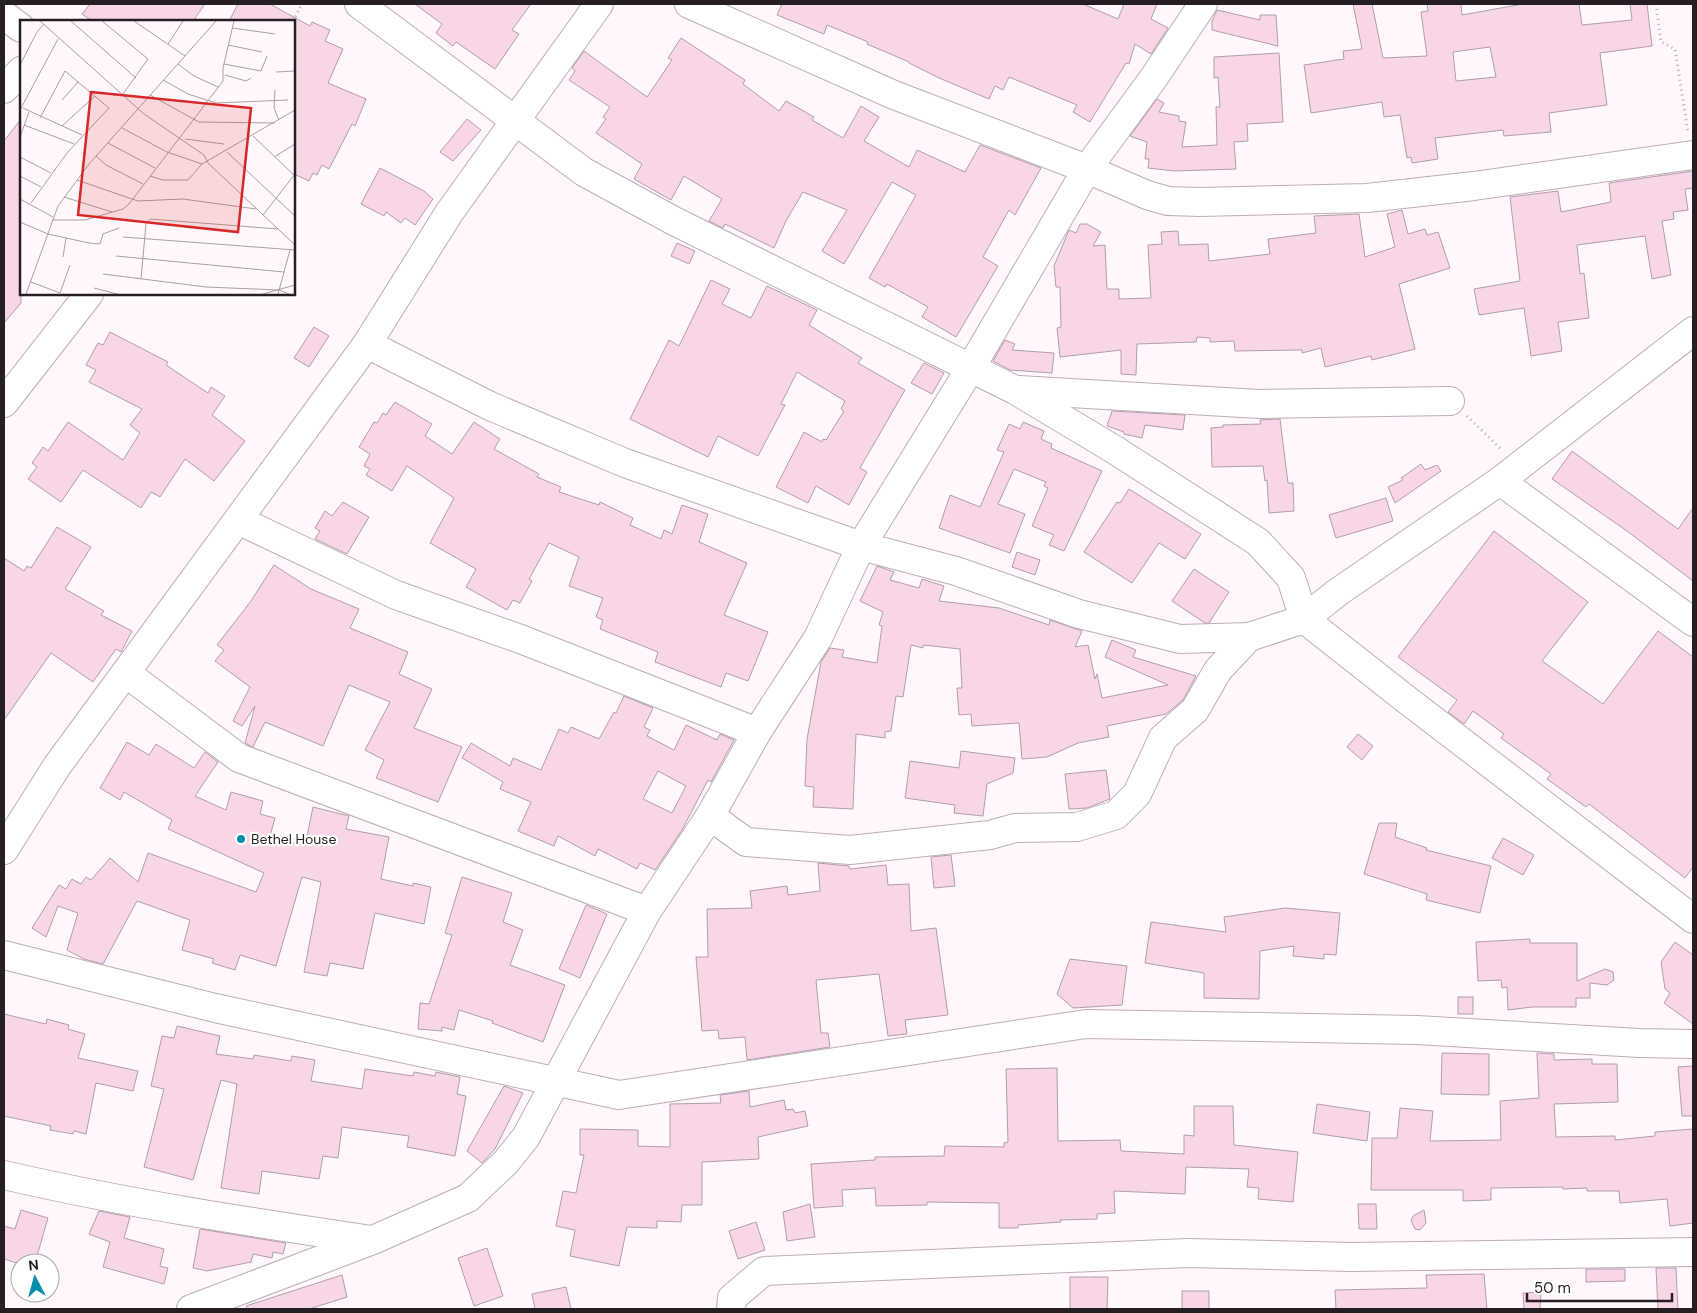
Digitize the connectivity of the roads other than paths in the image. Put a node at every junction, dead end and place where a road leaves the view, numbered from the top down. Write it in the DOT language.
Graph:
graph roads {
  1 [pos="359,4"];
  2 [pos="599,4"];
  3 [pos="689,4"];
  4 [pos="1203,4"];
  5 [pos="4,15"];
  6 [pos="20,27"];
  7 [pos="20,72"];
  8 [pos="4,89"];
  9 [pos="516,120"];
  10 [pos="1693,155"];
  11 [pos="1087,169"];
  12 [pos="88,295"];
  13 [pos="1693,331"];
  14 [pos="367,344"];
  15 [pos="970,369"];
  16 [pos="1015,390"];
  17 [pos="1450,401"];
  18 [pos="4,403"];
  19 [pos="1500,481"];
  20 [pos="238,520"];
  21 [pos="861,546"];
  22 [pos="1304,619"];
  23 [pos="1693,622"];
  24 [pos="1249,637"];
  25 [pos="126,673"];
  26 [pos="757,732"];
  27 [pos="710,816"];
  28 [pos="4,850"];
  29 [pos="647,911"];
  30 [pos="1693,919"];
  31 [pos="4,955"];
  32 [pos="1693,1044"];
  33 [pos="555,1080"];
  34 [pos="4,1175"];
  35 [pos="373,1240"];
  36 [pos="1693,1252"];
  37 [pos="191,1309"];
  38 [pos="731,1309"];
  1 -- 9 [label="street"];
  2 -- 9 [label="street"];
  3 -- 11 [label="street"];
  4 -- 11 [label="street"];
  5 -- 6 [label="street"];
  7 -- 8 [label="street"];
  9 -- 14 [label="street"];
  9 -- 15 [label="street"];
  10 -- 11 [label="street"];
  11 -- 15 [label="street"];
  12 -- 18 [label="street"];
  13 -- 19 [label="street"];
  14 -- 20 [label="street"];
  14 -- 21 [label="street"];
  15 -- 16 [label="street"];
  15 -- 21 [label="street"];
  16 -- 17 [label="street"];
  16 -- 22 [label="street"];
  19 -- 22 [label="street"];
  19 -- 23 [label="street"];
  20 -- 25 [label="street"];
  20 -- 26 [label="street"];
  21 -- 24 [label="street"];
  21 -- 26 [label="street"];
  22 -- 24 [label="street"];
  22 -- 30 [label="street"];
  24 -- 27 [label="street"];
  25 -- 28 [label="street"];
  25 -- 29 [label="street"];
  26 -- 27 [label="street"];
  27 -- 29 [label="street"];
  29 -- 33 [label="street"];
  31 -- 33 [label="street"];
  32 -- 33 [label="street"];
  33 -- 35 [label="street"];
  34 -- 35 [label="street"];
  35 -- 37 [label="street"];
  36 -- 38 [label="street"];
}
